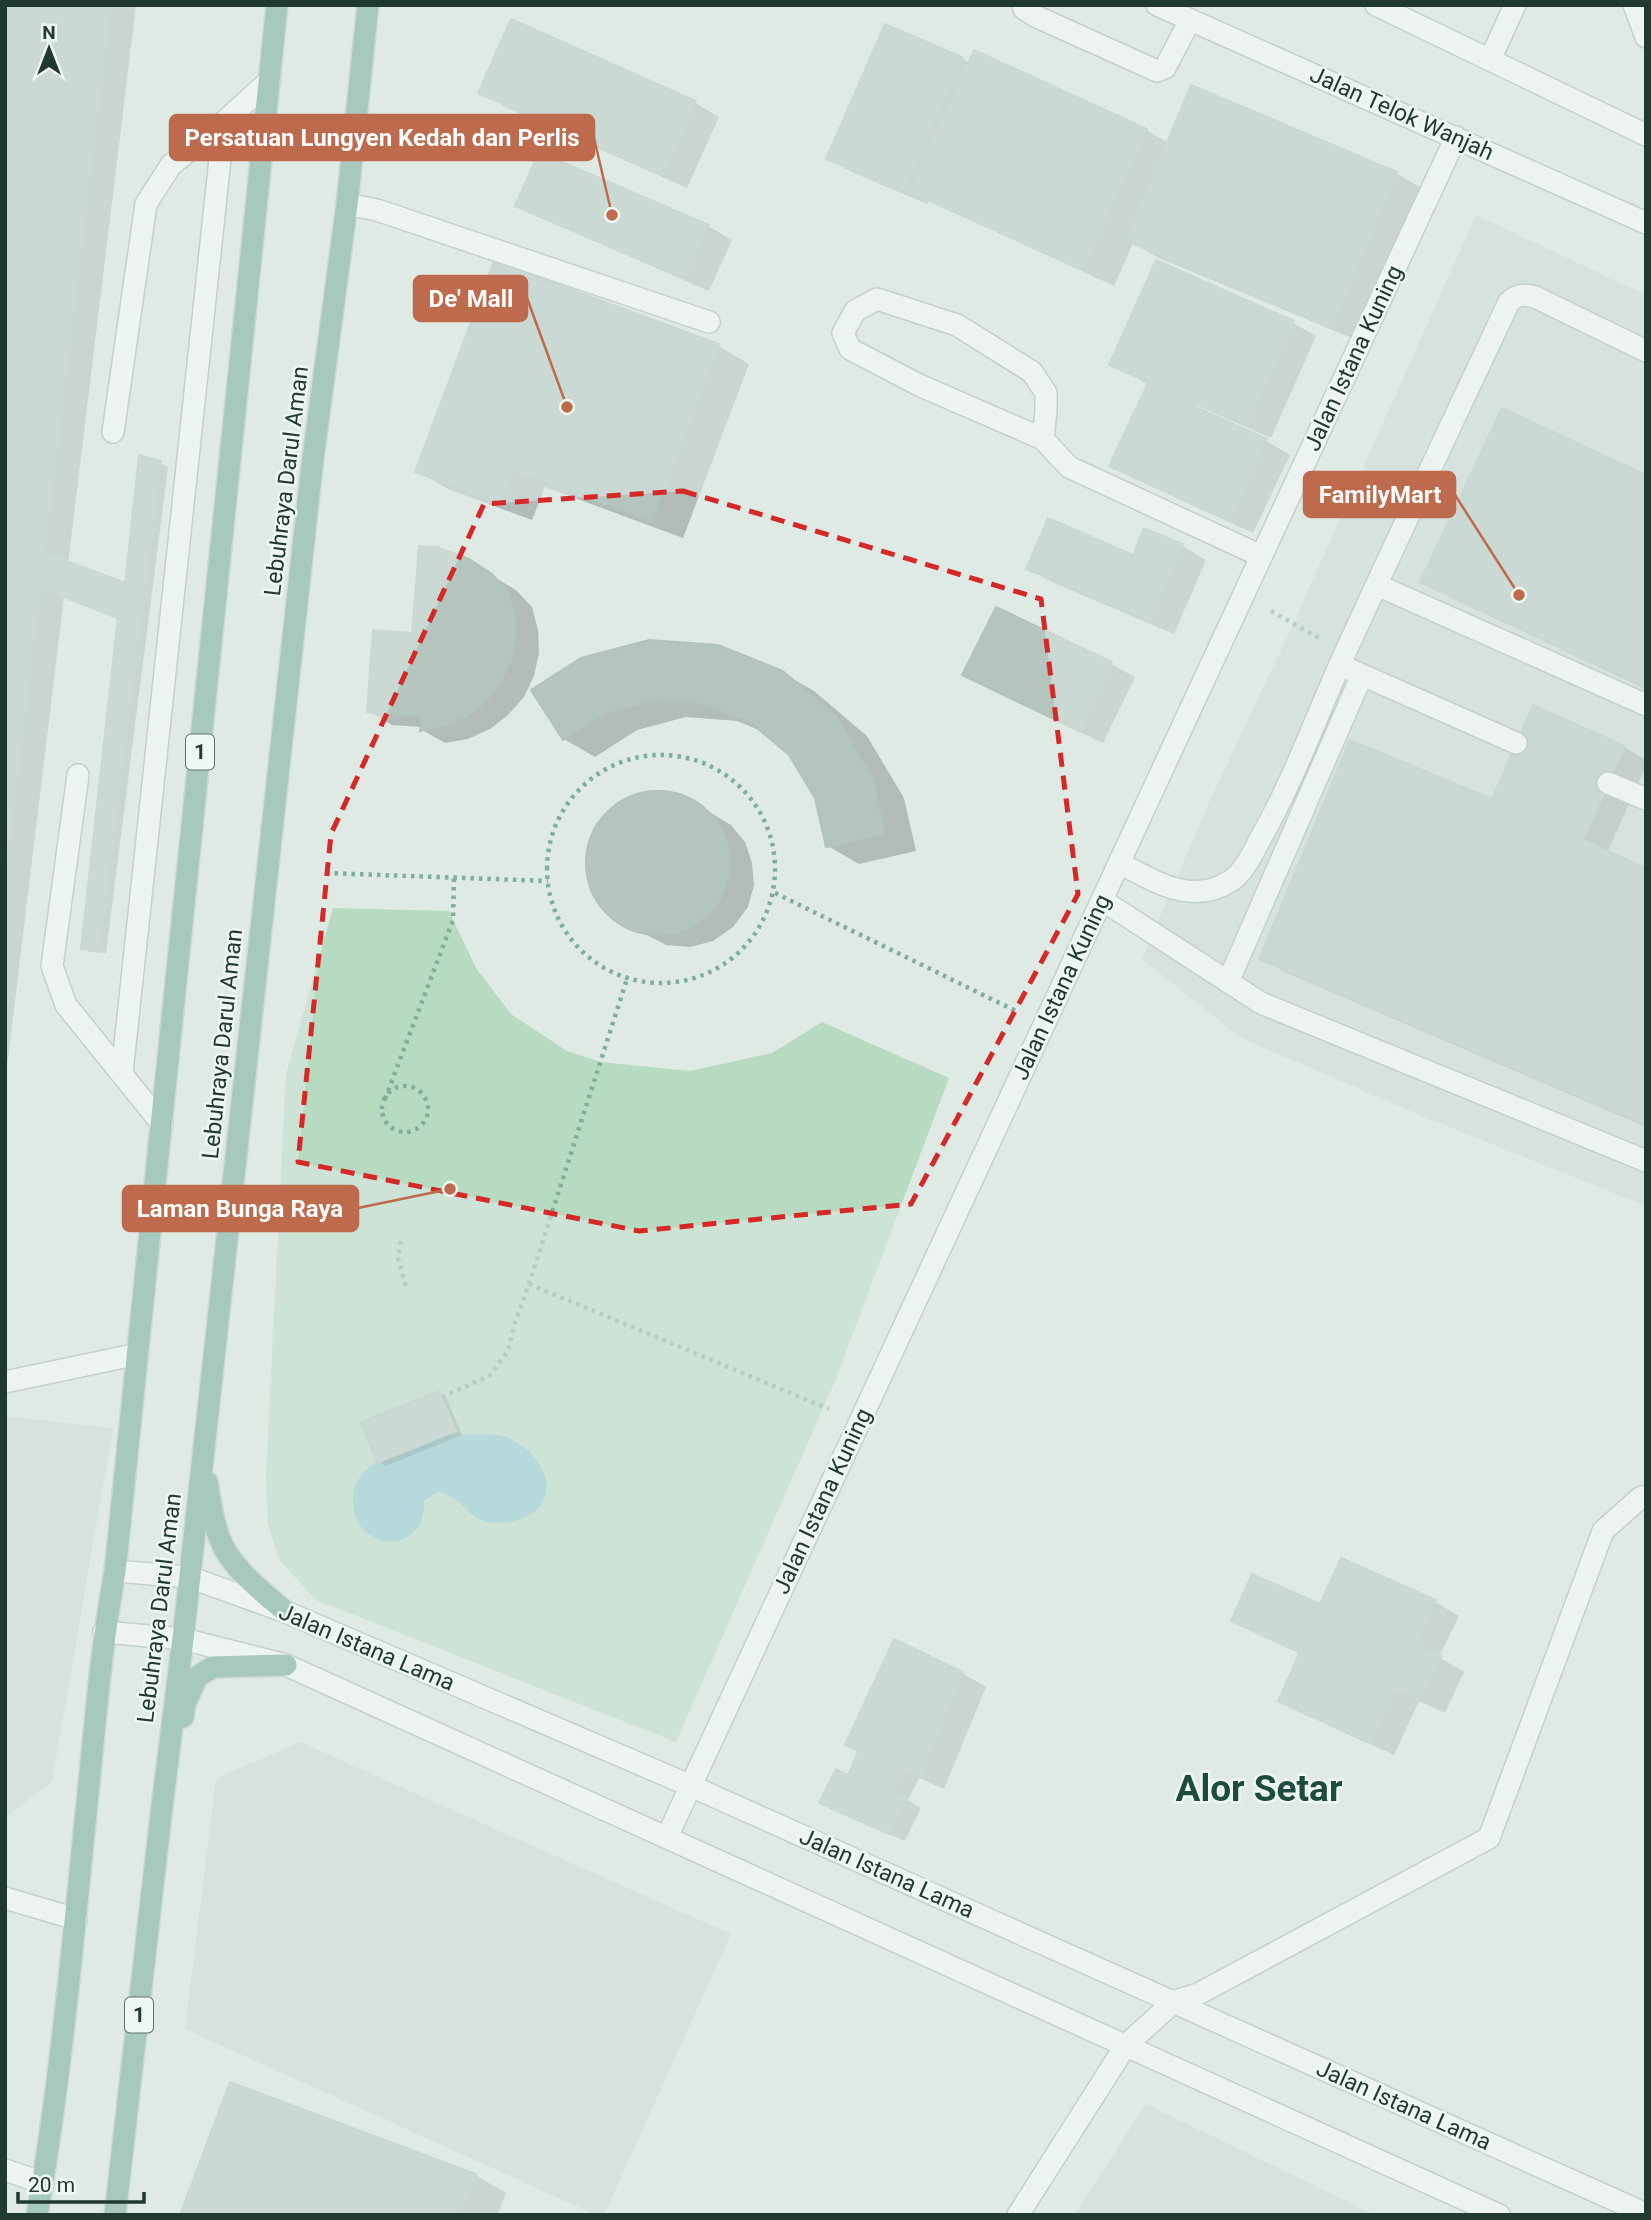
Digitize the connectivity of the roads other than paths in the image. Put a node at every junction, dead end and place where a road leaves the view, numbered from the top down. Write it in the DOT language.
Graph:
graph roads {
  1 [pos="277,5"];
  2 [pos="368,5"];
  3 [pos="1023,5"];
  4 [pos="1157,5"];
  5 [pos="1376,5"];
  6 [pos="1515,5"];
  7 [pos="1634,5"];
  8 [pos="1190,20"];
  9 [pos="1646,37"];
  10 [pos="1490,60"];
  11 [pos="270,80"];
  12 [pos="224,122"];
  13 [pos="1646,135"];
  14 [pos="1455,137"];
  15 [pos="347,204"];
  16 [pos="1646,222"];
  17 [pos="709,322"];
  18 [pos="1646,351"];
  19 [pos="113,432"];
  20 [pos="1043,439"];
  21 [pos="1261,556"];
  22 [pos="1377,585"];
  23 [pos="1339,666"];
  24 [pos="1362,675"];
  25 [pos="1646,705"];
  26 [pos="1516,743"];
  27 [pos="78,775"];
  28 [pos="1608,783"];
  29 [pos="1646,799"];
  30 [pos="1119,863"];
  31 [pos="1102,900"];
  32 [pos="1228,982"];
  33 [pos="122,1073"];
  34 [pos="162,1124"];
  35 [pos="1646,1161"];
  36 [pos="138,1354"];
  37 [pos="5,1382"];
  38 [pos="203,1459"];
  39 [pos="1646,1496"];
  40 [pos="116,1571"];
  41 [pos="189,1577"];
  42 [pos="286,1612"];
  43 [pos="104,1632"];
  44 [pos="183,1639"];
  45 [pos="286,1665"];
  46 [pos="691,1786"];
  47 [pos="161,1815"];
  48 [pos="667,1837"];
  49 [pos="5,1898"];
  50 [pos="76,1919"];
  51 [pos="1175,2001"];
  52 [pos="1126,2045"];
  53 [pos="5,2170"];
  54 [pos="43,2183"];
  55 [pos="1646,2214"];
  56 [pos="37,2215"];
  57 [pos="115,2215"];
  58 [pos="1018,2215"];
  59 [pos="1499,2215"];
  1 -- 11 [label="main road, Lebuhraya Darul Aman / 1"];
  2 -- 15 [label="main road, Lebuhraya Darul Aman / 1"];
  3 -- 8 [label="street"];
  4 -- 8 [label="street, Jalan Telok Wanjah"];
  5 -- 10 [label="street"];
  6 -- 10 [label="street"];
  7 -- 9 [label="street"];
  8 -- 14 [label="street, Jalan Telok Wanjah"];
  10 -- 13 [label="street"];
  11 -- 12 [label="street"];
  11 -- 34 [label="main road, Lebuhraya Darul Aman / 1"];
  12 -- 19 [label="street"];
  12 -- 33 [label="street"];
  14 -- 16 [label="street, Jalan Telok Wanjah"];
  14 -- 21 [label="street, Jalan Istana Kuning"];
  15 -- 17 [label="street"];
  15 -- 38 [label="main road, Lebuhraya Darul Aman / 1"];
  18 -- 22 [label="street"];
  20 -- 20 [label="street"];
  20 -- 21 [label="street"];
  21 -- 30 [label="street, Jalan Istana Kuning"];
  22 -- 23 [label="street"];
  22 -- 25 [label="street"];
  23 -- 24 [label="street"];
  23 -- 30 [label="street"];
  24 -- 26 [label="street"];
  24 -- 32 [label="street"];
  27 -- 33 [label="street"];
  28 -- 29 [label="street"];
  30 -- 31 [label="street, Jalan Istana Kuning"];
  31 -- 32 [label="street"];
  31 -- 46 [label="street, Jalan Istana Kuning"];
  32 -- 35 [label="street"];
  33 -- 34 [label="street"];
  34 -- 36 [label="main road, Lebuhraya Darul Aman / 1"];
  36 -- 37 [label="street"];
  36 -- 40 [label="main road, Lebuhraya Darul Aman / 1"];
  38 -- 41 [label="main road, Lebuhraya Darul Aman / 1"];
  38 -- 42 [label="main road"];
  39 -- 51 [label="street"];
  40 -- 41 [label="street, Jalan Istana Lama"];
  40 -- 43 [label="main road, Lebuhraya Darul Aman / 1"];
  41 -- 42 [label="street, Jalan Istana Lama"];
  41 -- 44 [label="main road, Lebuhraya Darul Aman / 1"];
  42 -- 46 [label="street, Jalan Istana Lama"];
  43 -- 44 [label="street"];
  43 -- 50 [label="main road, Lebuhraya Darul Aman / 1"];
  44 -- 45 [label="street"];
  44 -- 47 [label="main road, Lebuhraya Darul Aman / 1"];
  45 -- 47 [label="main road"];
  45 -- 48 [label="street"];
  46 -- 48 [label="street, Jalan Istana Kuning"];
  46 -- 51 [label="street, Jalan Istana Lama"];
  47 -- 57 [label="main road, Lebuhraya Darul Aman / 1"];
  48 -- 52 [label="street"];
  49 -- 50 [label="street"];
  50 -- 54 [label="main road, Lebuhraya Darul Aman / 1"];
  51 -- 52 [label="street"];
  51 -- 55 [label="street, Jalan Istana Lama"];
  52 -- 58 [label="street"];
  52 -- 59 [label="street"];
  53 -- 54 [label="street"];
  54 -- 56 [label="main road, Lebuhraya Darul Aman / 1"];
}
